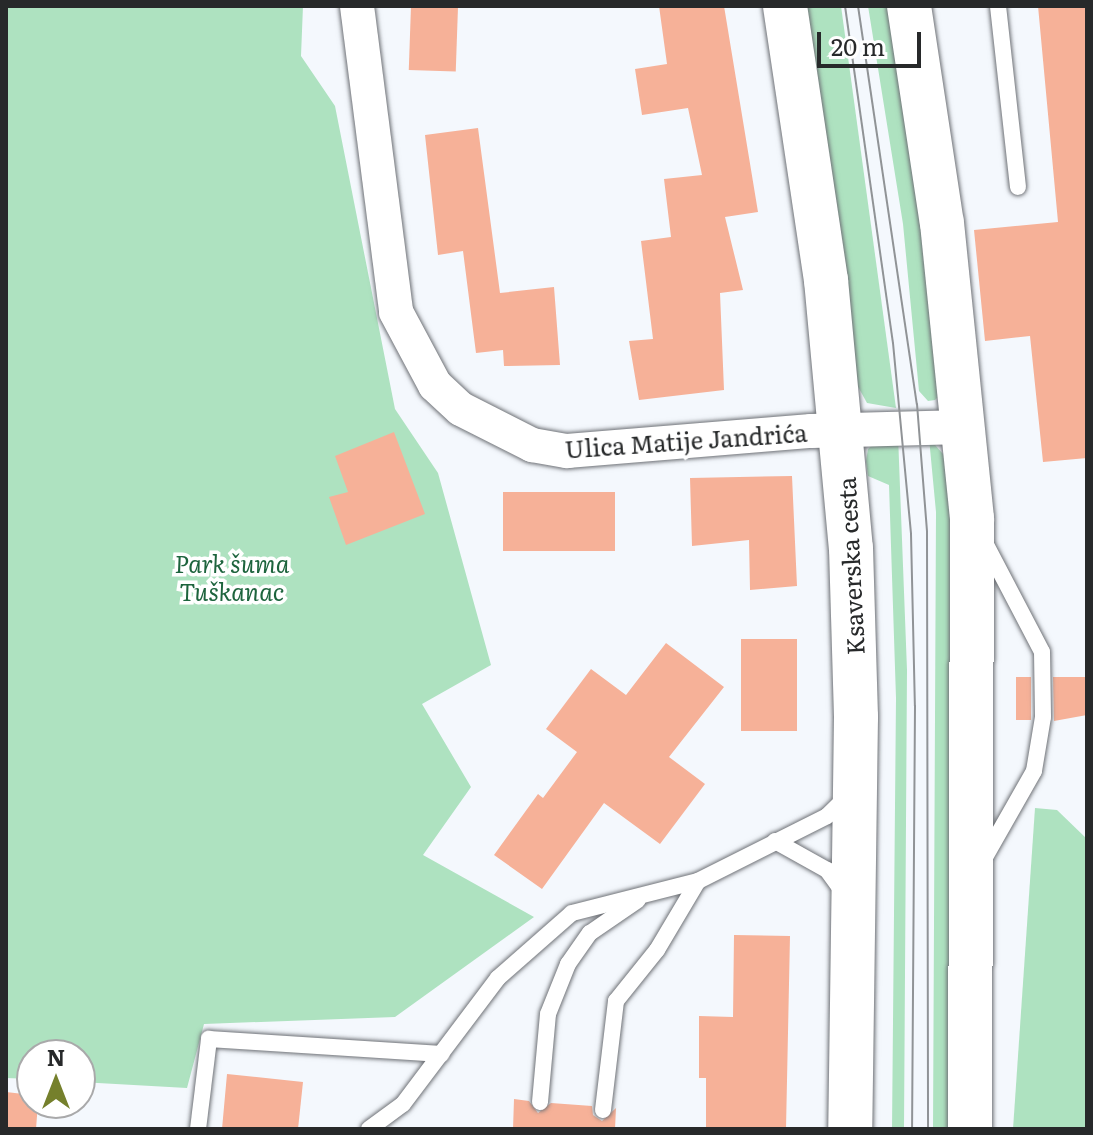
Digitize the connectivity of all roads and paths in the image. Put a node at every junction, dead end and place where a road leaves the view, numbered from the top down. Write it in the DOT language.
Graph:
graph roads {
  1 [pos="357,6"];
  2 [pos="785,6"];
  3 [pos="909,6"];
  4 [pos="998,6"];
  5 [pos="1018,187"];
  6 [pos="964,427"];
  7 [pos="841,430"];
  8 [pos="972,518"];
  9 [pos="855,790"];
  10 [pos="775,841"];
  11 [pos="973,878"];
  12 [pos="698,881"];
  13 [pos="650,892"];
  14 [pos="854,906"];
  15 [pos="442,1054"];
  16 [pos="540,1102"];
  17 [pos="603,1110"];
  18 [pos="198,1129"];
  19 [pos="369,1129"];
  20 [pos="850,1129"];
  21 [pos="970,1129"];
  1 -- 7 [label="street, Ulica Matije Jandrića"];
  2 -- 7 [label="main road, Ksaverska cesta"];
  3 -- 6 [label="main road"];
  4 -- 5 [label="lane"];
  6 -- 7 [label="street, Ulica Matije Jandrića"];
  6 -- 8 [label="main road"];
  7 -- 9 [label="main road, Ksaverska cesta"];
  8 -- 11 [label="main road"];
  8 -- 11 [label="lane"];
  9 -- 10 [label="lane"];
  9 -- 14 [label="main road, Ksaverska cesta"];
  10 -- 12 [label="lane"];
  10 -- 14 [label="lane"];
  11 -- 21 [label="main road"];
  12 -- 13 [label="lane"];
  12 -- 17 [label="lane"];
  13 -- 15 [label="lane"];
  13 -- 16 [label="lane"];
  14 -- 20 [label="main road, Ksaverska cesta"];
  15 -- 18 [label="lane"];
  15 -- 19 [label="lane"];
}
